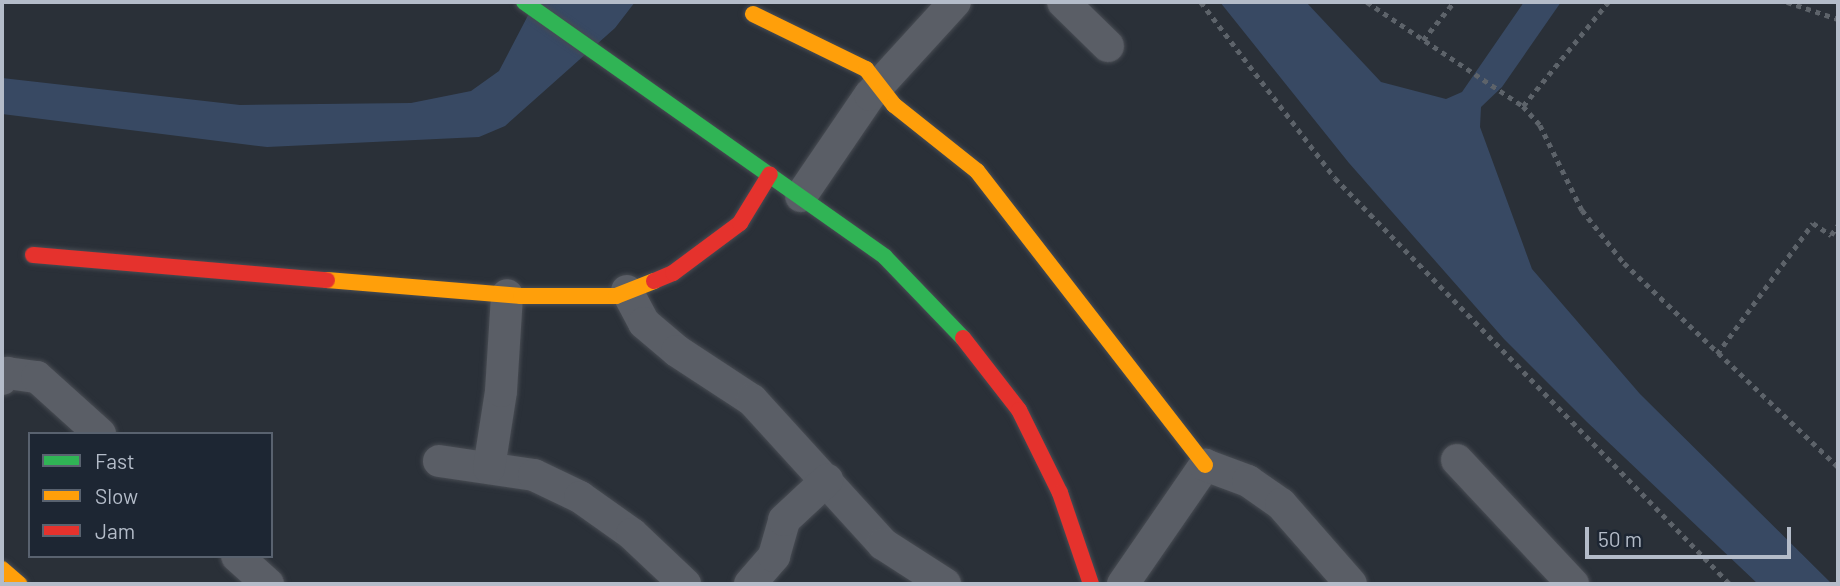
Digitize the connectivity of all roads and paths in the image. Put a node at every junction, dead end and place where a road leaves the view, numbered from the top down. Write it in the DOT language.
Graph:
graph roads {
  1 [pos="524,2"];
  2 [pos="955,2"];
  3 [pos="1063,2"];
  4 [pos="1201,2"];
  5 [pos="1367,2"];
  6 [pos="1454,2"];
  7 [pos="1608,2"];
  8 [pos="1787,2"];
  9 [pos="753,14"];
  10 [pos="1838,19"];
  11 [pos="1423,40"];
  12 [pos="1108,46"];
  13 [pos="878,85"];
  14 [pos="1523,106"];
  15 [pos="770,174"];
  16 [pos="801,196"];
  17 [pos="1838,225"];
  18 [pos="33,255"];
  19 [pos="627,291"];
  20 [pos="507,295"];
  21 [pos="1717,354"];
  22 [pos="2,379"];
  23 [pos="98,432"];
  24 [pos="1457,460"];
  25 [pos="439,461"];
  26 [pos="1205,465"];
  27 [pos="1838,467"];
  28 [pos="489,468"];
  29 [pos="827,480"];
  30 [pos="239,558"];
  31 [pos="2,569"];
  32 [pos="19,584"];
  33 [pos="268,584"];
  34 [pos="685,584"];
  35 [pos="750,584"];
  36 [pos="945,584"];
  37 [pos="1091,584"];
  38 [pos="1123,584"];
  39 [pos="1351,584"];
  40 [pos="1573,584"];
  41 [pos="1730,584"];
  1 -- 15 [label="street"];
  2 -- 13 [label="street"];
  3 -- 12 [label="street"];
  4 -- 41 [label="path"];
  5 -- 11 [label="path"];
  6 -- 11 [label="path"];
  7 -- 14 [label="path"];
  8 -- 10 [label="path"];
  9 -- 13 [label="street"];
  11 -- 14 [label="path"];
  13 -- 16 [label="street"];
  13 -- 26 [label="street"];
  14 -- 21 [label="path"];
  15 -- 16 [label="street"];
  15 -- 19 [label="street"];
  16 -- 37 [label="street"];
  17 -- 21 [label="path"];
  18 -- 20 [label="street"];
  19 -- 20 [label="street"];
  19 -- 29 [label="street"];
  20 -- 28 [label="street"];
  21 -- 27 [label="path"];
  22 -- 23 [label="street"];
  24 -- 40 [label="street"];
  25 -- 28 [label="street"];
  26 -- 38 [label="street"];
  26 -- 39 [label="street"];
  28 -- 34 [label="street"];
  29 -- 35 [label="street"];
  29 -- 36 [label="street"];
  30 -- 33 [label="street"];
  31 -- 32 [label="street"];
}
